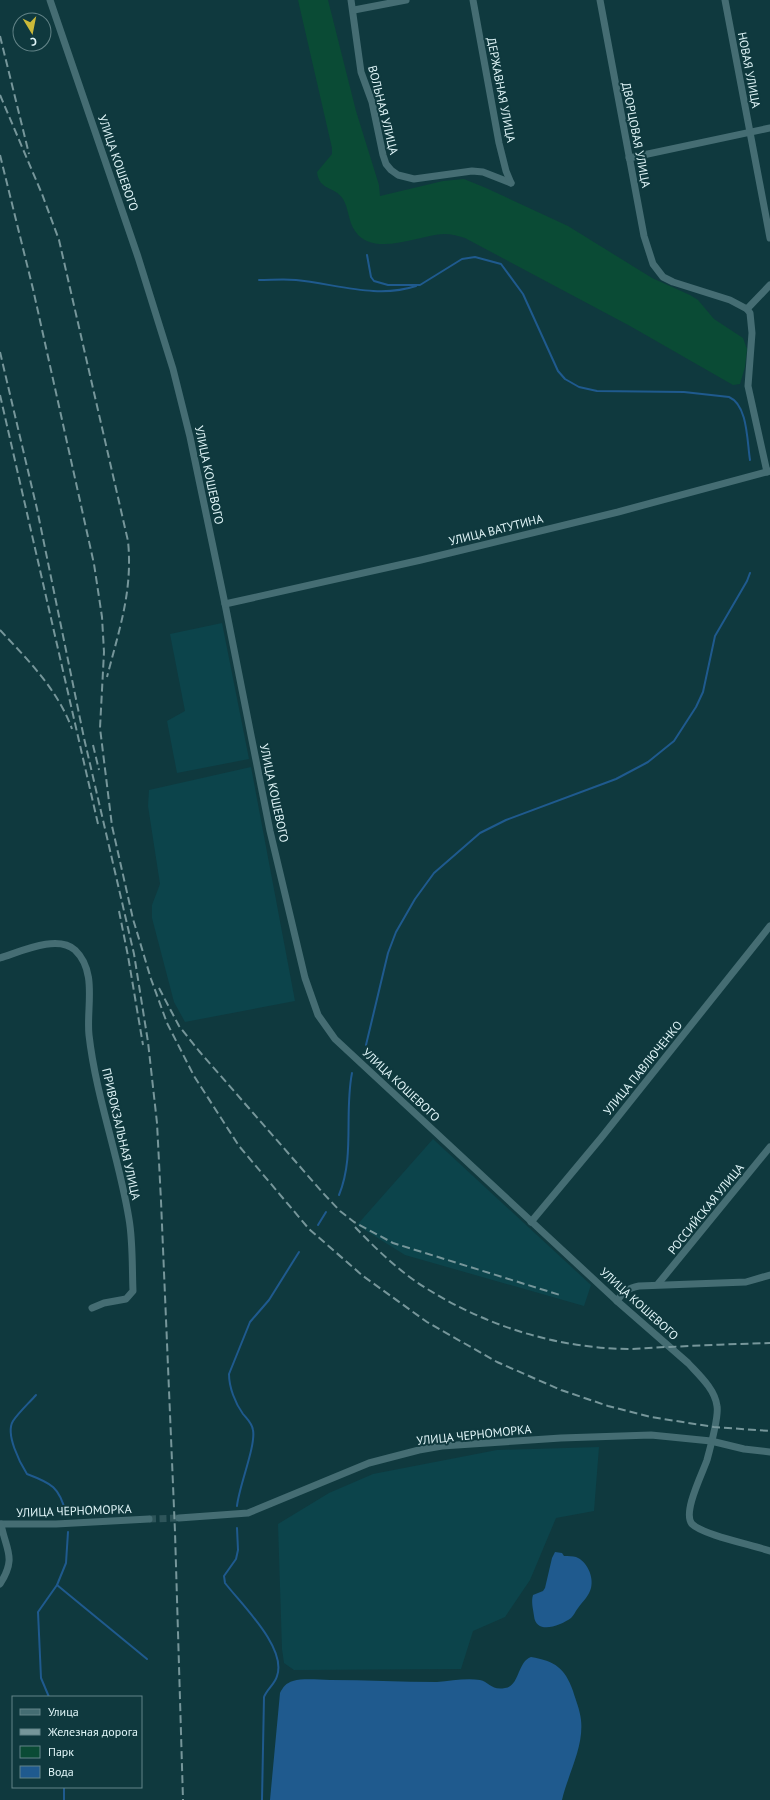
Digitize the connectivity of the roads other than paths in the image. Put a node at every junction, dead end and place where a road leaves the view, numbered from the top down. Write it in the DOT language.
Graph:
graph roads {
  1 [pos="50,0"];
  2 [pos="352,0"];
  3 [pos="406,0"];
  4 [pos="473,0"];
  5 [pos="600,0"];
  6 [pos="725,0"];
  7 [pos="354,10"];
  8 [pos="770,128"];
  9 [pos="750,133"];
  10 [pos="629,158"];
  11 [pos="512,183"];
  12 [pos="770,238"];
  13 [pos="770,285"];
  14 [pos="747,309"];
  15 [pos="769,472"];
  16 [pos="225,604"];
  17 [pos="770,926"];
  18 [pos="0,958"];
  19 [pos="770,1147"];
  20 [pos="531,1222"];
  21 [pos="770,1275"];
  22 [pos="658,1284"];
  23 [pos="617,1301"];
  24 [pos="92,1308"];
  25 [pos="711,1441"];
  26 [pos="770,1452"];
  27 [pos="179,1518"];
  28 [pos="149,1519"];
  29 [pos="0,1524"];
  30 [pos="770,1550"];
  31 [pos="0,1584"];
  1 -- 16 [label="street, УЛИЦА КОШЕВОГО"];
  2 -- 7 [label="street, ВОЛЬНАЯ УЛИЦА"];
  3 -- 7 [label="street"];
  4 -- 11 [label="street, ДЕРЖАВНАЯ УЛИЦА"];
  5 -- 10 [label="street, ДВОРЦОВАЯ УЛИЦА"];
  6 -- 9 [label="street, НОВАЯ УЛИЦА"];
  7 -- 11 [label="street, ВОЛЬНАЯ УЛИЦА"];
  8 -- 9 [label="street"];
  9 -- 10 [label="street"];
  9 -- 12 [label="street, НОВАЯ УЛИЦА"];
  10 -- 14 [label="street, ДВОРЦОВАЯ УЛИЦА"];
  13 -- 14 [label="street"];
  14 -- 15 [label="street"];
  15 -- 16 [label="street, УЛИЦА ВАТУТИНА"];
  16 -- 20 [label="street, УЛИЦА КОШЕВОГО"];
  17 -- 20 [label="street, УЛИЦА ПАВЛЮЧЕНКО"];
  18 -- 24 [label="street, ПРИВОКЗАЛЬНАЯ УЛИЦА"];
  19 -- 22 [label="street, РОССИЙСКАЯ УЛИЦА"];
  20 -- 23 [label="street, УЛИЦА КОШЕВОГО"];
  21 -- 22 [label="street"];
  22 -- 23 [label="street"];
  23 -- 25 [label="street, УЛИЦА КОШЕВОГО"];
  25 -- 26 [label="street, УЛИЦА ЧЕРНОМОРКА"];
  25 -- 27 [label="street, УЛИЦА ЧЕРНОМОРКА"];
  25 -- 30 [label="street"];
  28 -- 29 [label="street, УЛИЦА ЧЕРНОМОРКА"];
  29 -- 31 [label="street"];
}
